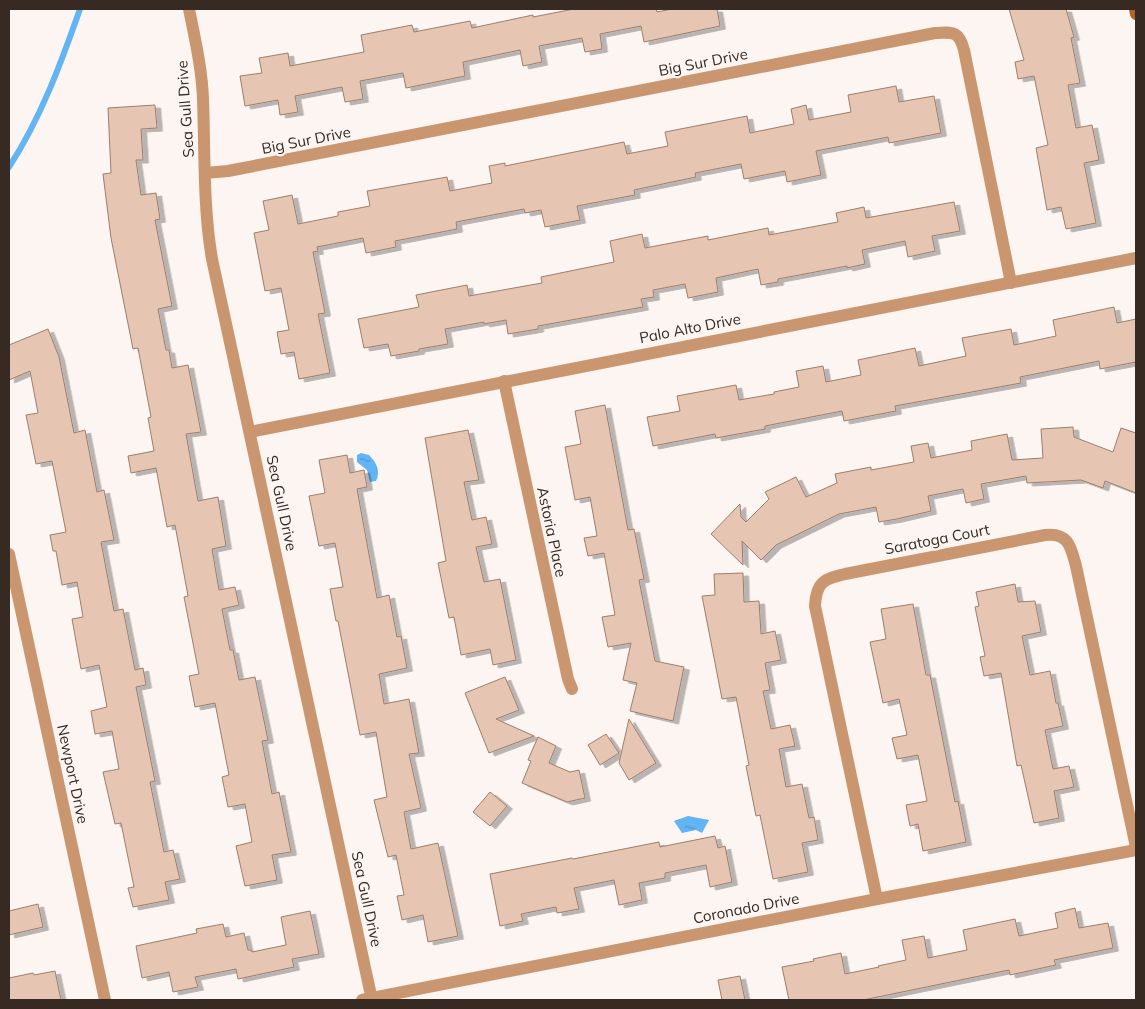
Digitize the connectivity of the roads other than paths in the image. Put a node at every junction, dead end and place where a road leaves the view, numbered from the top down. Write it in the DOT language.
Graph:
graph roads {
  1 [pos="189,9"];
  2 [pos="1135,9"];
  3 [pos="1136,14"];
  4 [pos="205,173"];
  5 [pos="1136,258"];
  6 [pos="1011,283"];
  7 [pos="504,380"];
  8 [pos="250,432"];
  9 [pos="9,554"];
  10 [pos="572,689"];
  11 [pos="1136,849"];
  12 [pos="877,899"];
  13 [pos="105,1000"];
  14 [pos="368,1000"];
  1 -- 4 [label="street, Sea Gull Drive"];
  2 -- 3 [label="main road"];
  4 -- 6 [label="street, Big Sur Drive"];
  4 -- 8 [label="street, Sea Gull Drive"];
  5 -- 6 [label="street, Palo Alto Drive"];
  6 -- 7 [label="street, Palo Alto Drive"];
  7 -- 8 [label="street, Palo Alto Drive"];
  7 -- 10 [label="street, Astoria Place"];
  8 -- 14 [label="street, Sea Gull Drive"];
  9 -- 13 [label="street, Newport Drive"];
  11 -- 12 [label="street, Coronado Drive"];
  11 -- 12 [label="street, Saratoga Court"];
  12 -- 14 [label="street, Coronado Drive"];
}
